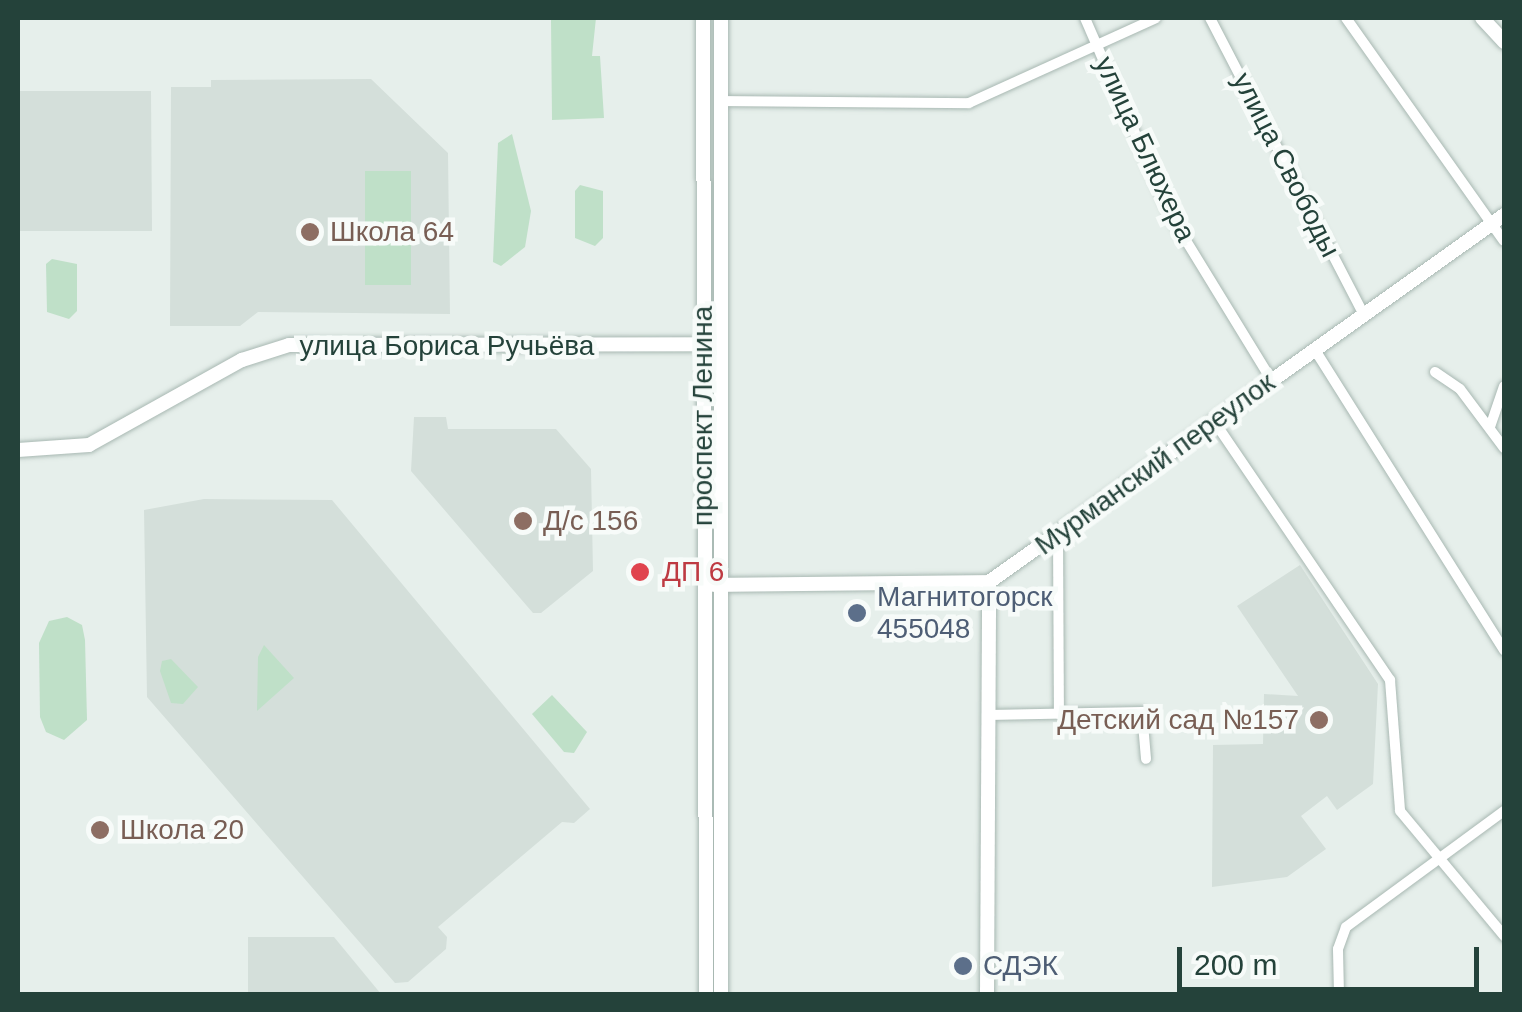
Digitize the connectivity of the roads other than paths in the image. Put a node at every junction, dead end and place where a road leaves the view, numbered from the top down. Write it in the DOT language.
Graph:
graph roads {
  1 [pos="703,18"];
  2 [pos="721,18"];
  3 [pos="1084,18"];
  4 [pos="1156,18"];
  5 [pos="1210,18"];
  6 [pos="1346,18"];
  7 [pos="1482,18"];
  8 [pos="1504,42"];
  9 [pos="1097,46"];
  10 [pos="722,101"];
  11 [pos="1498,219"];
  12 [pos="1504,241"];
  13 [pos="1363,313"];
  14 [pos="704,344"];
  15 [pos="722,344"];
  16 [pos="1315,350"];
  17 [pos="1435,372"];
  18 [pos="1272,381"];
  19 [pos="1504,386"];
  20 [pos="1216,424"];
  21 [pos="1490,428"];
  22 [pos="1504,448"];
  23 [pos="18,450"];
  24 [pos="1058,534"];
  25 [pos="989,582"];
  26 [pos="703,585"];
  27 [pos="720,585"];
  28 [pos="1504,650"];
  29 [pos="1059,714"];
  30 [pos="988,715"];
  31 [pos="1146,760"];
  32 [pos="1504,811"];
  33 [pos="1439,859"];
  34 [pos="1504,936"];
  35 [pos="706,994"];
  36 [pos="720,994"];
  37 [pos="988,994"];
  38 [pos="1340,994"];
  1 -- 14 [label="street, проспект Ленина"];
  2 -- 10 [label="street, проспект Ленина"];
  3 -- 9 [label="street, улица Блюхера"];
  4 -- 9 [label="street"];
  5 -- 13 [label="street, улица Свободы"];
  6 -- 11 [label="street"];
  7 -- 8 [label="street"];
  9 -- 10 [label="street"];
  9 -- 18 [label="street, улица Блюхера"];
  10 -- 15 [label="street, проспект Ленина"];
  11 -- 12 [label="street"];
  11 -- 13 [label="street, Мурманский переулок"];
  13 -- 16 [label="street, Мурманский переулок"];
  14 -- 15 [label="street, улица Бориса Ручьёва"];
  14 -- 23 [label="street, улица Бориса Ручьёва"];
  14 -- 26 [label="street, проспект Ленина"];
  15 -- 27 [label="street, проспект Ленина"];
  16 -- 18 [label="street, Мурманский переулок"];
  16 -- 28 [label="street"];
  17 -- 21 [label="street"];
  18 -- 20 [label="street, Мурманский переулок"];
  19 -- 21 [label="street"];
  20 -- 24 [label="street, Мурманский переулок"];
  20 -- 33 [label="street"];
  21 -- 22 [label="street"];
  24 -- 25 [label="street, Мурманский переулок"];
  24 -- 29 [label="street"];
  25 -- 27 [label="street"];
  25 -- 30 [label="street"];
  26 -- 27 [label="street"];
  26 -- 35 [label="street, проспект Ленина"];
  27 -- 36 [label="street, проспект Ленина"];
  29 -- 30 [label="street"];
  29 -- 31 [label="street"];
  30 -- 37 [label="street"];
  32 -- 33 [label="street"];
  33 -- 34 [label="street"];
  33 -- 38 [label="street"];
}
